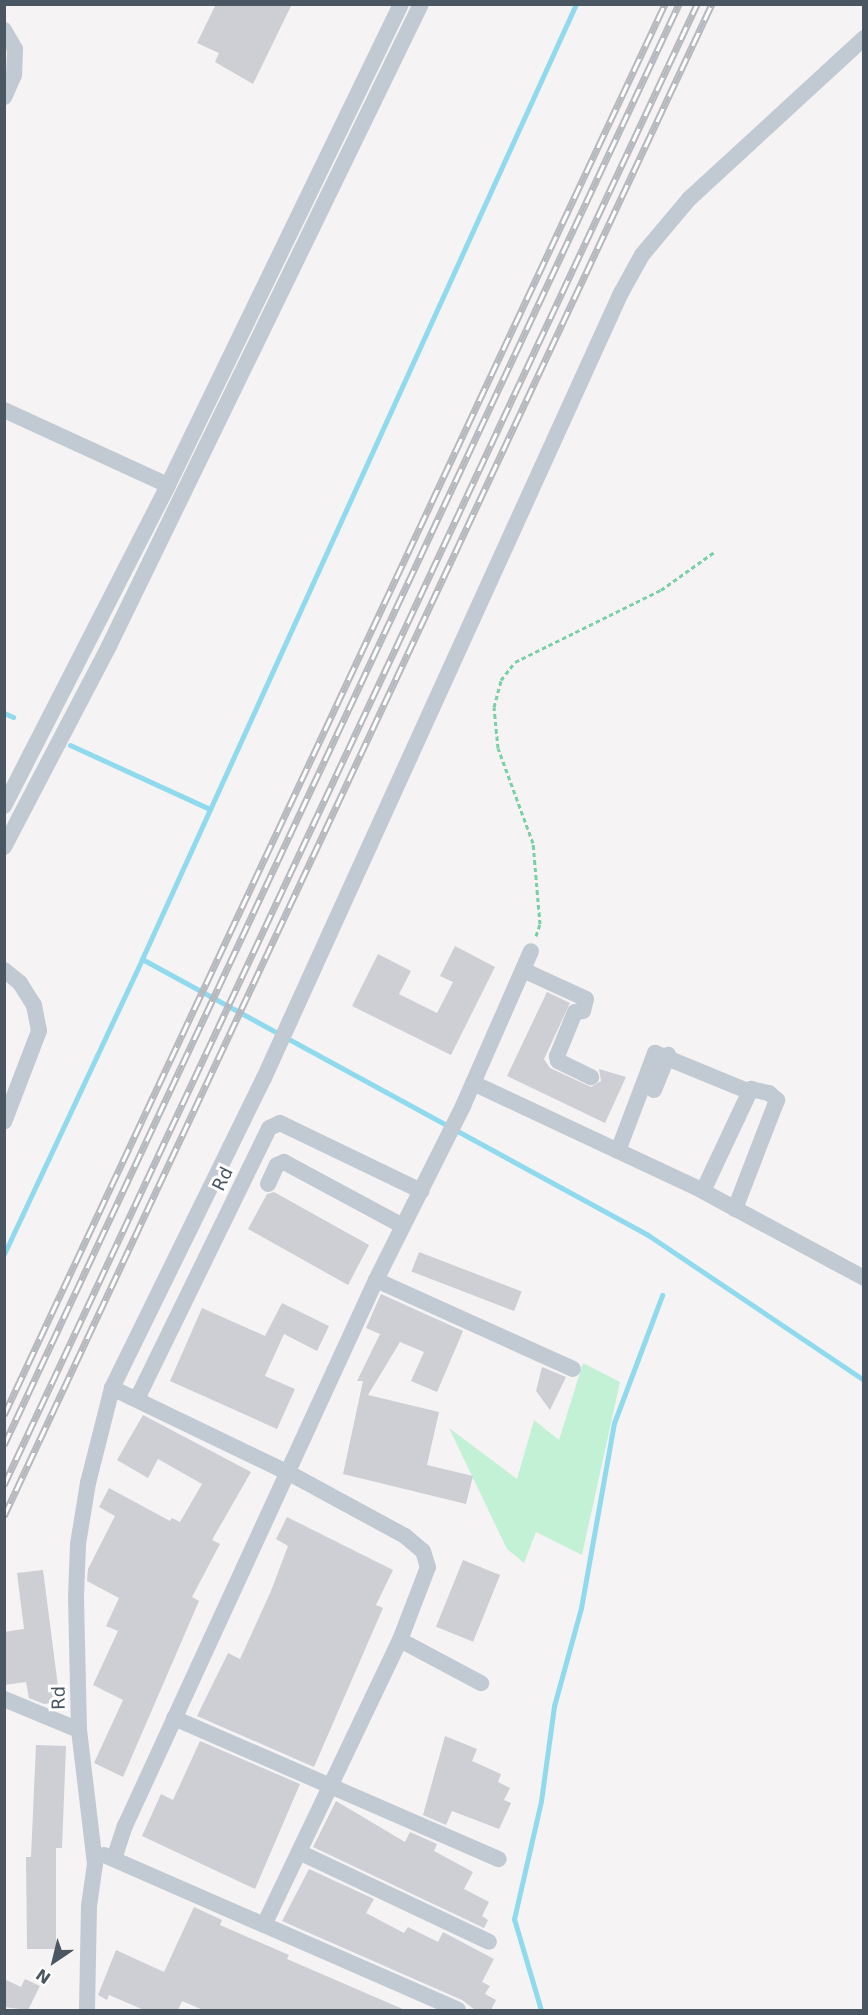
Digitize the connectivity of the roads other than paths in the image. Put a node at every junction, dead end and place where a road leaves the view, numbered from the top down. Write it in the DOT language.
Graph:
graph roads {
  1 [pos="401,4"];
  2 [pos="421,4"];
  3 [pos="4,30"];
  4 [pos="864,38"];
  5 [pos="4,98"];
  6 [pos="4,410"];
  7 [pos="168,485"];
  8 [pos="4,806"];
  9 [pos="4,847"];
  10 [pos="531,951"];
  11 [pos="4,970"];
  12 [pos="523,970"];
  13 [pos="668,1055"];
  14 [pos="591,1077"];
  15 [pos="473,1083"];
  16 [pos="654,1090"];
  17 [pos="750,1092"];
  18 [pos="4,1122"];
  19 [pos="618,1151"];
  20 [pos="268,1184"];
  21 [pos="421,1191"];
  22 [pos="703,1191"];
  23 [pos="735,1209"];
  24 [pos="403,1226"];
  25 [pos="864,1278"];
  26 [pos="376,1280"];
  27 [pos="573,1369"];
  28 [pos="112,1388"];
  29 [pos="137,1399"];
  30 [pos="289,1473"];
  31 [pos="400,1640"];
  32 [pos="481,1683"];
  33 [pos="4,1700"];
  34 [pos="174,1718"];
  35 [pos="79,1730"];
  36 [pos="328,1788"];
  37 [pos="95,1852"];
  38 [pos="299,1852"];
  39 [pos="114,1859"];
  40 [pos="499,1859"];
  41 [pos="264,1925"];
  42 [pos="489,1942"];
  43 [pos="87,2010"];
  44 [pos="458,2010"];
  1 -- 7 [label="street"];
  2 -- 9 [label="street"];
  3 -- 5 [label="street"];
  4 -- 28 [label="street, Rd"];
  6 -- 7 [label="street"];
  7 -- 8 [label="street"];
  10 -- 12 [label="street"];
  11 -- 18 [label="street"];
  12 -- 14 [label="street"];
  12 -- 15 [label="street"];
  13 -- 16 [label="street"];
  13 -- 17 [label="street"];
  13 -- 19 [label="street"];
  15 -- 19 [label="street"];
  15 -- 21 [label="street"];
  17 -- 22 [label="street"];
  17 -- 23 [label="street"];
  19 -- 22 [label="street"];
  20 -- 24 [label="street"];
  21 -- 24 [label="street"];
  21 -- 29 [label="street, Rd"];
  22 -- 23 [label="street"];
  23 -- 25 [label="street"];
  24 -- 26 [label="street"];
  26 -- 27 [label="street"];
  26 -- 30 [label="street"];
  28 -- 29 [label="street"];
  28 -- 35 [label="street, Rd"];
  29 -- 30 [label="street"];
  30 -- 31 [label="street"];
  30 -- 34 [label="street"];
  31 -- 32 [label="street"];
  31 -- 36 [label="street"];
  33 -- 35 [label="street"];
  34 -- 36 [label="street"];
  34 -- 39 [label="street"];
  35 -- 37 [label="street, Rd"];
  36 -- 38 [label="street"];
  36 -- 40 [label="street"];
  37 -- 39 [label="street"];
  37 -- 43 [label="street, Rd"];
  38 -- 41 [label="street"];
  38 -- 42 [label="street"];
  39 -- 41 [label="street"];
  41 -- 44 [label="street"];
}
